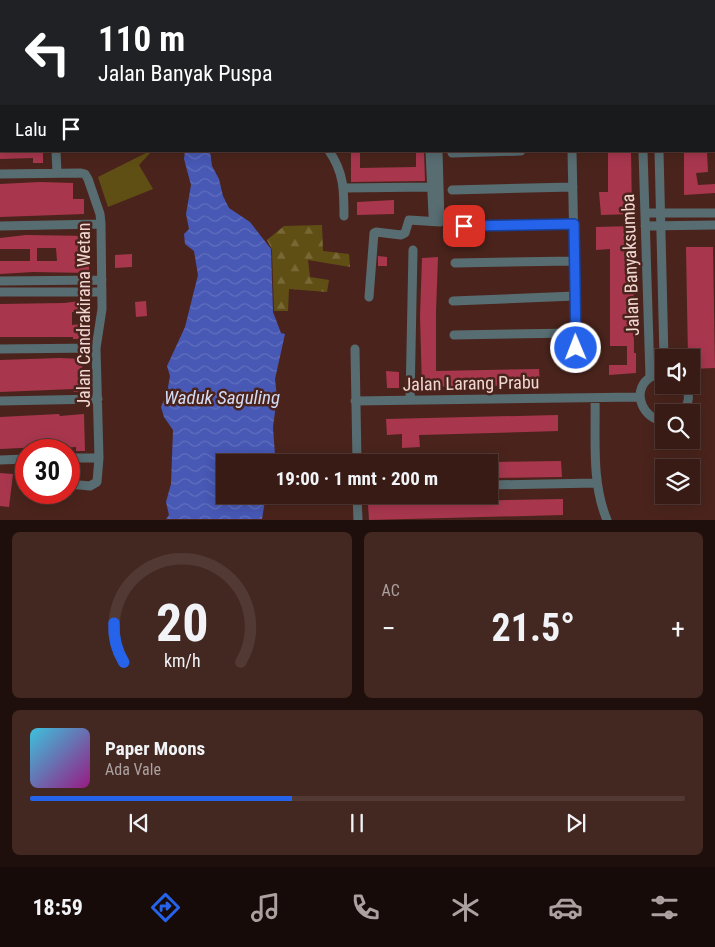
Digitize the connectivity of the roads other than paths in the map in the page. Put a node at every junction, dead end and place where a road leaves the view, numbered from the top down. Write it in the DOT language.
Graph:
graph roads {
  1 [pos="56,152"];
  2 [pos="330,152"];
  3 [pos="430,152"];
  4 [pos="438,152"];
  5 [pos="486,152"];
  6 [pos="572,152"];
  7 [pos="643,152"];
  8 [pos="659,152"];
  9 [pos="452,153"];
  10 [pos="57,173"];
  11 [pos="0,174"];
  12 [pos="573,186"];
  13 [pos="432,187"];
  14 [pos="344,188"];
  15 [pos="452,190"];
  16 [pos="645,213"];
  17 [pos="660,213"];
  18 [pos="715,213"];
  19 [pos="433,215"];
  20 [pos="344,216"];
  21 [pos="101,224"];
  22 [pos="574,224"];
  23 [pos="715,225"];
  24 [pos="0,226"];
  25 [pos="464,226"];
  26 [pos="645,226"];
  27 [pos="661,226"];
  28 [pos="413,250"];
  29 [pos="574,261"];
  30 [pos="455,263"];
  31 [pos="102,280"];
  32 [pos="0,281"];
  33 [pos="0,292"];
  34 [pos="102,292"];
  35 [pos="575,296"];
  36 [pos="369,297"];
  37 [pos="453,300"];
  38 [pos="576,333"];
  39 [pos="454,335"];
  40 [pos="96,348"];
  41 [pos="576,348"];
  42 [pos="0,349"];
  43 [pos="664,349"];
  44 [pos="355,350"];
  45 [pos="655,376"];
  46 [pos="650,377"];
  47 [pos="640,397"];
  48 [pos="595,398"];
  49 [pos="98,399"];
  50 [pos="410,400"];
  51 [pos="0,401"];
  52 [pos="355,401"];
  53 [pos="655,418"];
  54 [pos="357,454"];
  55 [pos="80,458"];
  56 [pos="99,458"];
  57 [pos="15,459"];
  58 [pos="0,460"];
  59 [pos="596,482"];
  60 [pos="80,485"];
  61 [pos="498,485"];
  62 [pos="357,504"];
  63 [pos="358,520"];
  64 [pos="607,520"];
  1 -- 10 [label="street"];
  2 -- 14 [label="street"];
  3 -- 13 [label="street"];
  4 -- 36 [label="street"];
  5 -- 9 [label="street"];
  6 -- 12 [label="street"];
  7 -- 16 [label="street, Jalan Banyaksumba"];
  8 -- 17 [label="street, Jalan Banyaksumba"];
  10 -- 11 [label="street"];
  10 -- 21 [label="street, Jalan Candrakirana Wetan"];
  12 -- 15 [label="street"];
  12 -- 22 [label="street"];
  13 -- 14 [label="street"];
  13 -- 19 [label="street"];
  14 -- 20 [label="street"];
  16 -- 17 [label="street"];
  16 -- 26 [label="street, Jalan Banyaksumba"];
  17 -- 18 [label="street"];
  17 -- 27 [label="street, Jalan Banyaksumba"];
  21 -- 24 [label="street"];
  21 -- 31 [label="street, Jalan Candrakirana Wetan"];
  22 -- 25 [label="street"];
  22 -- 29 [label="street"];
  23 -- 27 [label="street"];
  26 -- 27 [label="street"];
  26 -- 46 [label="street, Jalan Banyaksumba"];
  27 -- 43 [label="street, Jalan Banyaksumba"];
  28 -- 50 [label="street"];
  29 -- 30 [label="street"];
  29 -- 35 [label="street"];
  31 -- 32 [label="street"];
  31 -- 34 [label="street, Jalan Candrakirana Wetan"];
  33 -- 34 [label="street"];
  34 -- 40 [label="street, Jalan Candrakirana Wetan"];
  35 -- 37 [label="street"];
  35 -- 38 [label="street"];
  38 -- 39 [label="street"];
  38 -- 41 [label="street"];
  40 -- 42 [label="street"];
  40 -- 49 [label="street, Jalan Candrakirana Wetan"];
  44 -- 52 [label="street"];
  45 -- 46 [label="street"];
  46 -- 47 [label="street"];
  47 -- 48 [label="street, Jalan Larang Prabu"];
  47 -- 53 [label="street"];
  48 -- 50 [label="street, Jalan Larang Prabu"];
  48 -- 59 [label="street"];
  49 -- 51 [label="street"];
  49 -- 56 [label="street, Jalan Candrakirana Wetan"];
  50 -- 52 [label="street, Jalan Larang Prabu"];
  52 -- 54 [label="street"];
  55 -- 56 [label="street"];
  56 -- 60 [label="street, Jalan Candrakirana Wetan"];
  57 -- 58 [label="street"];
  59 -- 61 [label="street"];
  59 -- 64 [label="street"];
  62 -- 63 [label="street"];
}
